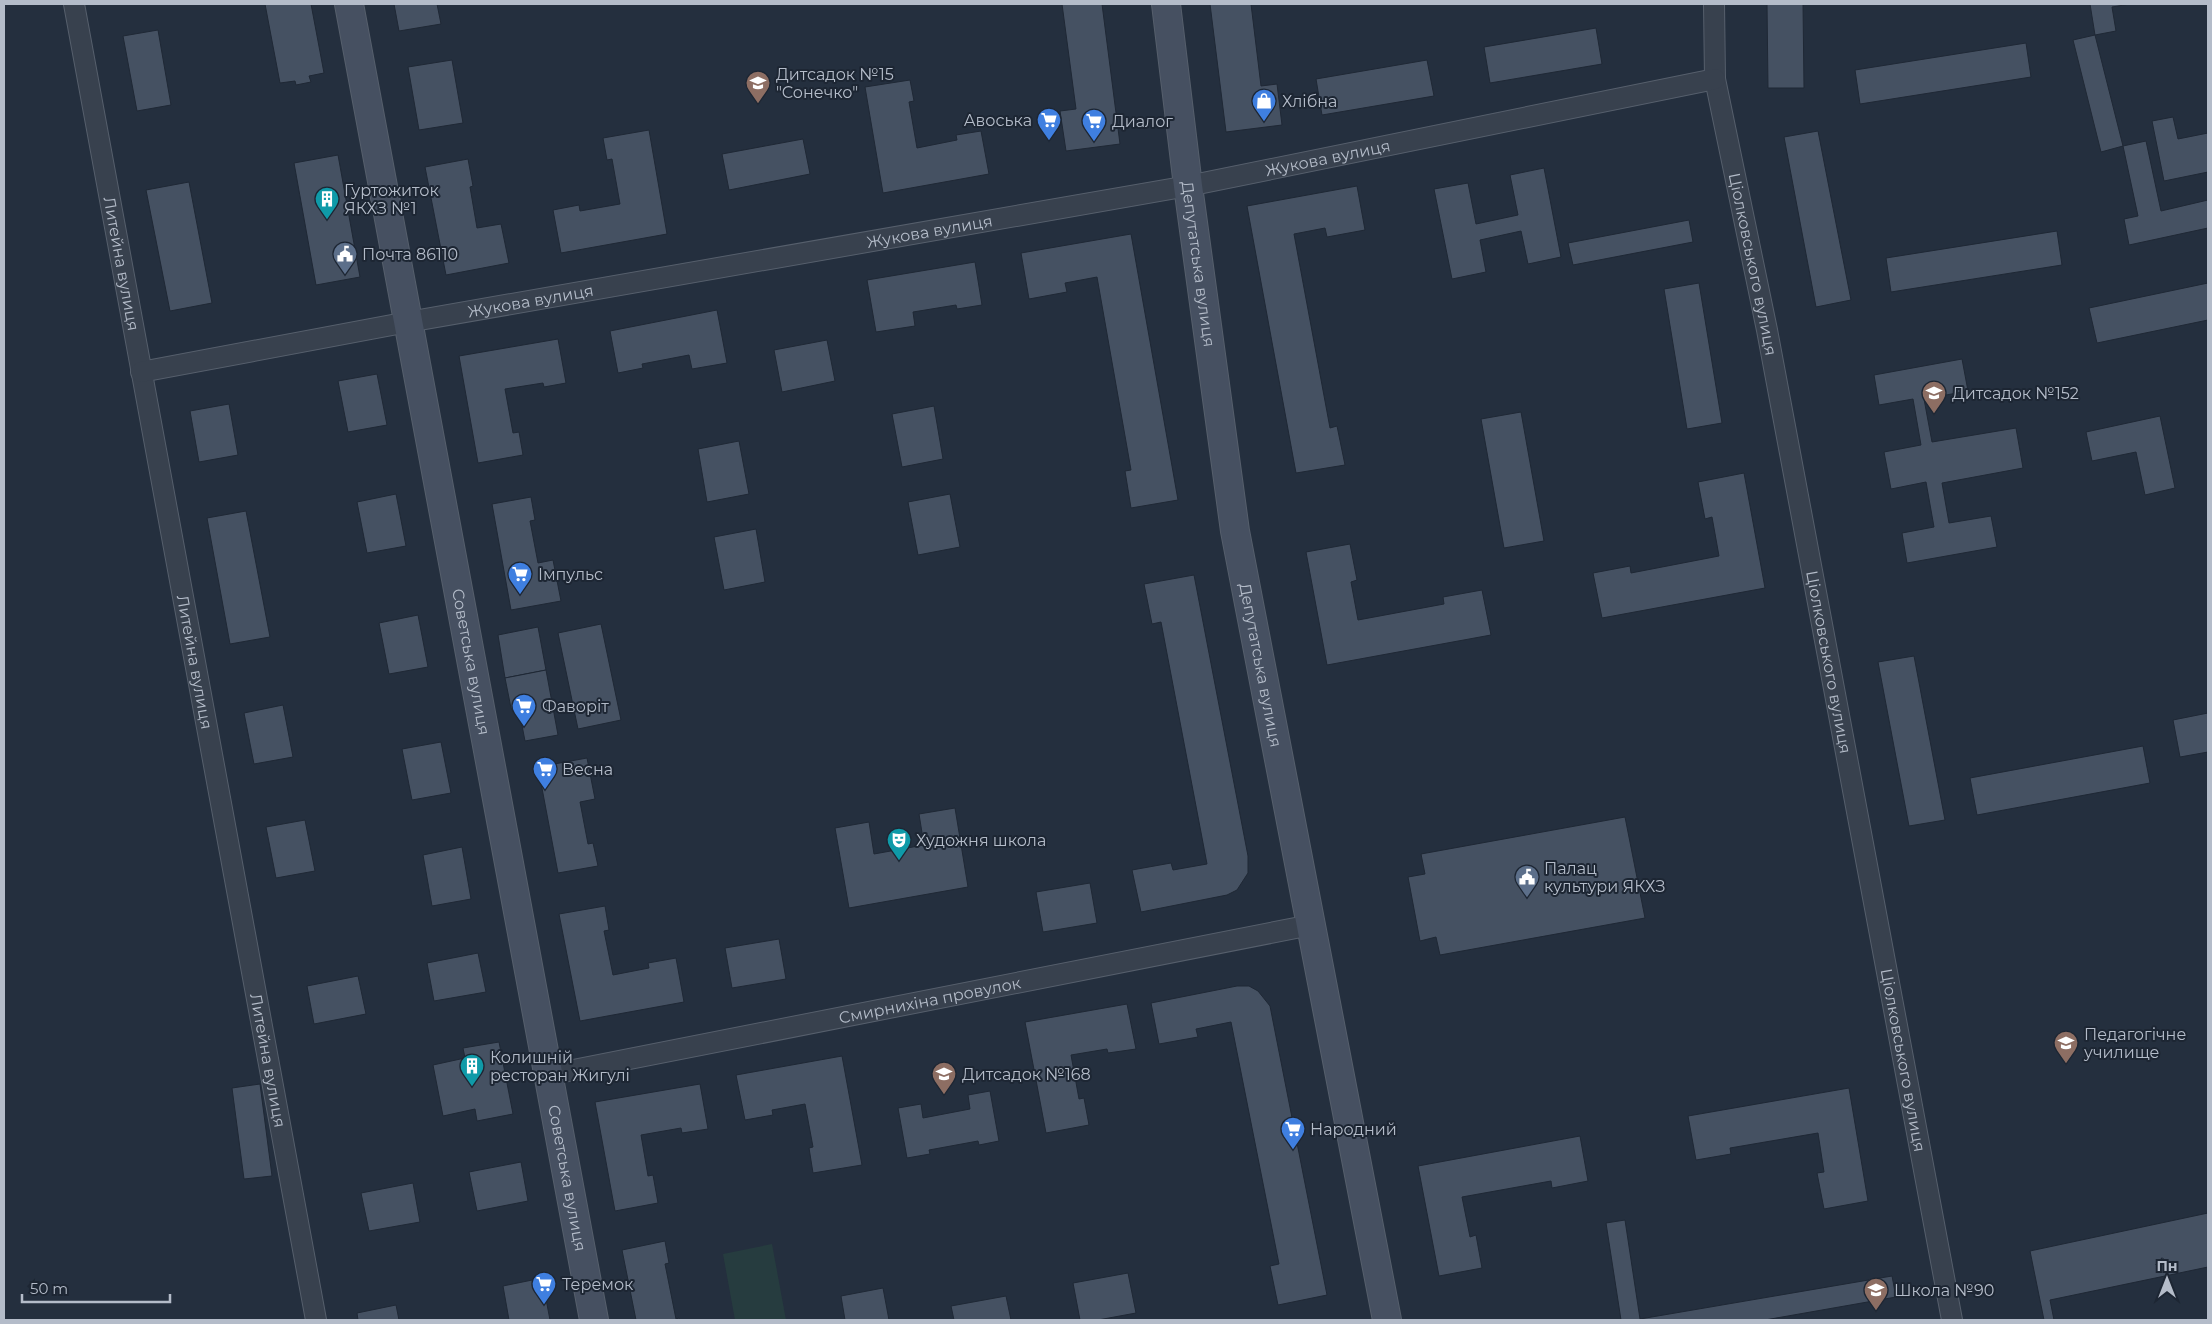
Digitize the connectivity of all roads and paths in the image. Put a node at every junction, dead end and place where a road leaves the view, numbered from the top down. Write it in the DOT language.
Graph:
graph roads {
  1 [pos="74,4"];
  2 [pos="349,4"];
  3 [pos="1166,4"];
  4 [pos="1714,4"];
  5 [pos="1715,78"];
  6 [pos="1188,186"];
  7 [pos="408,322"];
  8 [pos="141,372"];
  9 [pos="1311,925"];
  10 [pos="548,1075"];
  11 [pos="316,1320"];
  12 [pos="594,1320"];
  13 [pos="1387,1320"];
  14 [pos="1952,1320"];
  1 -- 8 [label="street, Литейна вулиця"];
  2 -- 7 [label="street, Советська вулиця"];
  3 -- 6 [label="street, Депутатська вулиця"];
  4 -- 5 [label="street, Ціолковського вулиця"];
  5 -- 6 [label="street, Жукова вулиця"];
  5 -- 14 [label="street, Ціолковського вулиця"];
  6 -- 7 [label="street, Жукова вулиця"];
  6 -- 9 [label="street, Депутатська вулиця"];
  7 -- 8 [label="street, Жукова вулиця"];
  7 -- 10 [label="street, Советська вулиця"];
  8 -- 11 [label="street, Литейна вулиця"];
  9 -- 10 [label="street, Смирнихіна провулок"];
  9 -- 13 [label="street, Депутатська вулиця"];
  10 -- 12 [label="street, Советська вулиця"];
}
